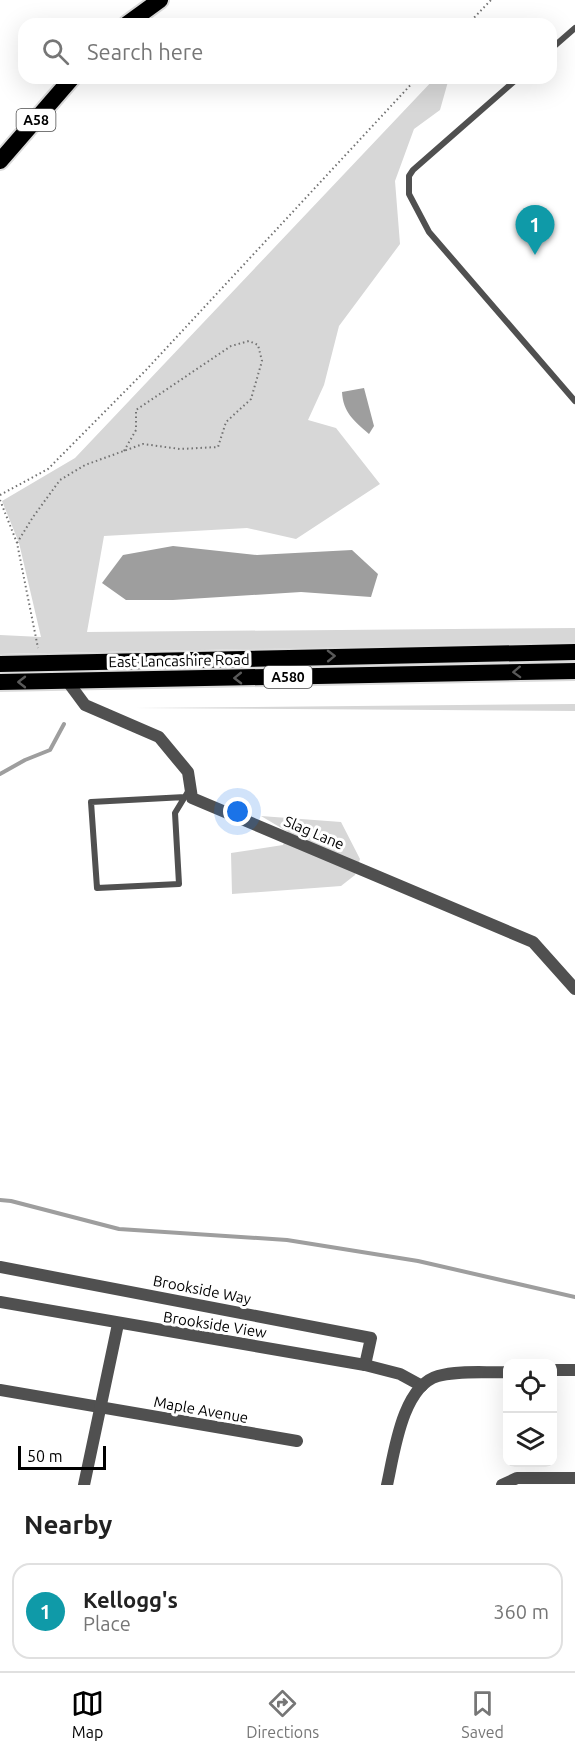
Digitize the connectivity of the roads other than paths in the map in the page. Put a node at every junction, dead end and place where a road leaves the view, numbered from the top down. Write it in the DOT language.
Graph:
graph roads {
  1 [pos="160,0"];
  2 [pos="136,18"];
  3 [pos="575,28"];
  4 [pos="557,44"];
  5 [pos="67,84"];
  6 [pos="511,84"];
  7 [pos="0,161"];
  8 [pos="575,401"];
  9 [pos="575,652"];
  10 [pos="47,663"];
  11 [pos="0,664"];
  12 [pos="575,670"];
  13 [pos="0,682"];
  14 [pos="61,682"];
  15 [pos="188,792"];
  16 [pos="575,988"];
  17 [pos="0,1267"];
  18 [pos="0,1302"];
  19 [pos="118,1324"];
  20 [pos="366,1365"];
  21 [pos="557,1370"];
  22 [pos="575,1370"];
  23 [pos="503,1372"];
  24 [pos="422,1386"];
  25 [pos="0,1390"];
  26 [pos="101,1407"];
  27 [pos="297,1441"];
  28 [pos="575,1478"];
  29 [pos="84,1485"];
  30 [pos="387,1485"];
  31 [pos="502,1485"];
  1 -- 2 [label="highway"];
  3 -- 4 [label="lane"];
  5 -- 7 [label="highway, A58"];
  6 -- 8 [label="lane"];
  10 -- 9 [label="highway, East Lancashire Road / A580, one-way"];
  10 -- 11 [label="highway, East Lancashire Road / A580"];
  10 -- 14 [label="highway"];
  12 -- 14 [label="highway, East Lancashire Road / A580, one-way"];
  14 -- 13 [label="highway, East Lancashire Road / A580, one-way"];
  14 -- 15 [label="street, Slag Lane"];
  15 -- 15 [label="lane"];
  15 -- 16 [label="street, Slag Lane"];
  17 -- 20 [label="street, Brookside Way"];
  18 -- 19 [label="street, Brookside View"];
  19 -- 20 [label="street, Brookside View"];
  19 -- 26 [label="street"];
  20 -- 24 [label="street, Brookside View"];
  21 -- 22 [label="street"];
  23 -- 24 [label="street"];
  24 -- 30 [label="street"];
  25 -- 26 [label="street, Maple Avenue"];
  26 -- 27 [label="street, Maple Avenue"];
  26 -- 29 [label="street"];
  28 -- 31 [label="street"];
}
